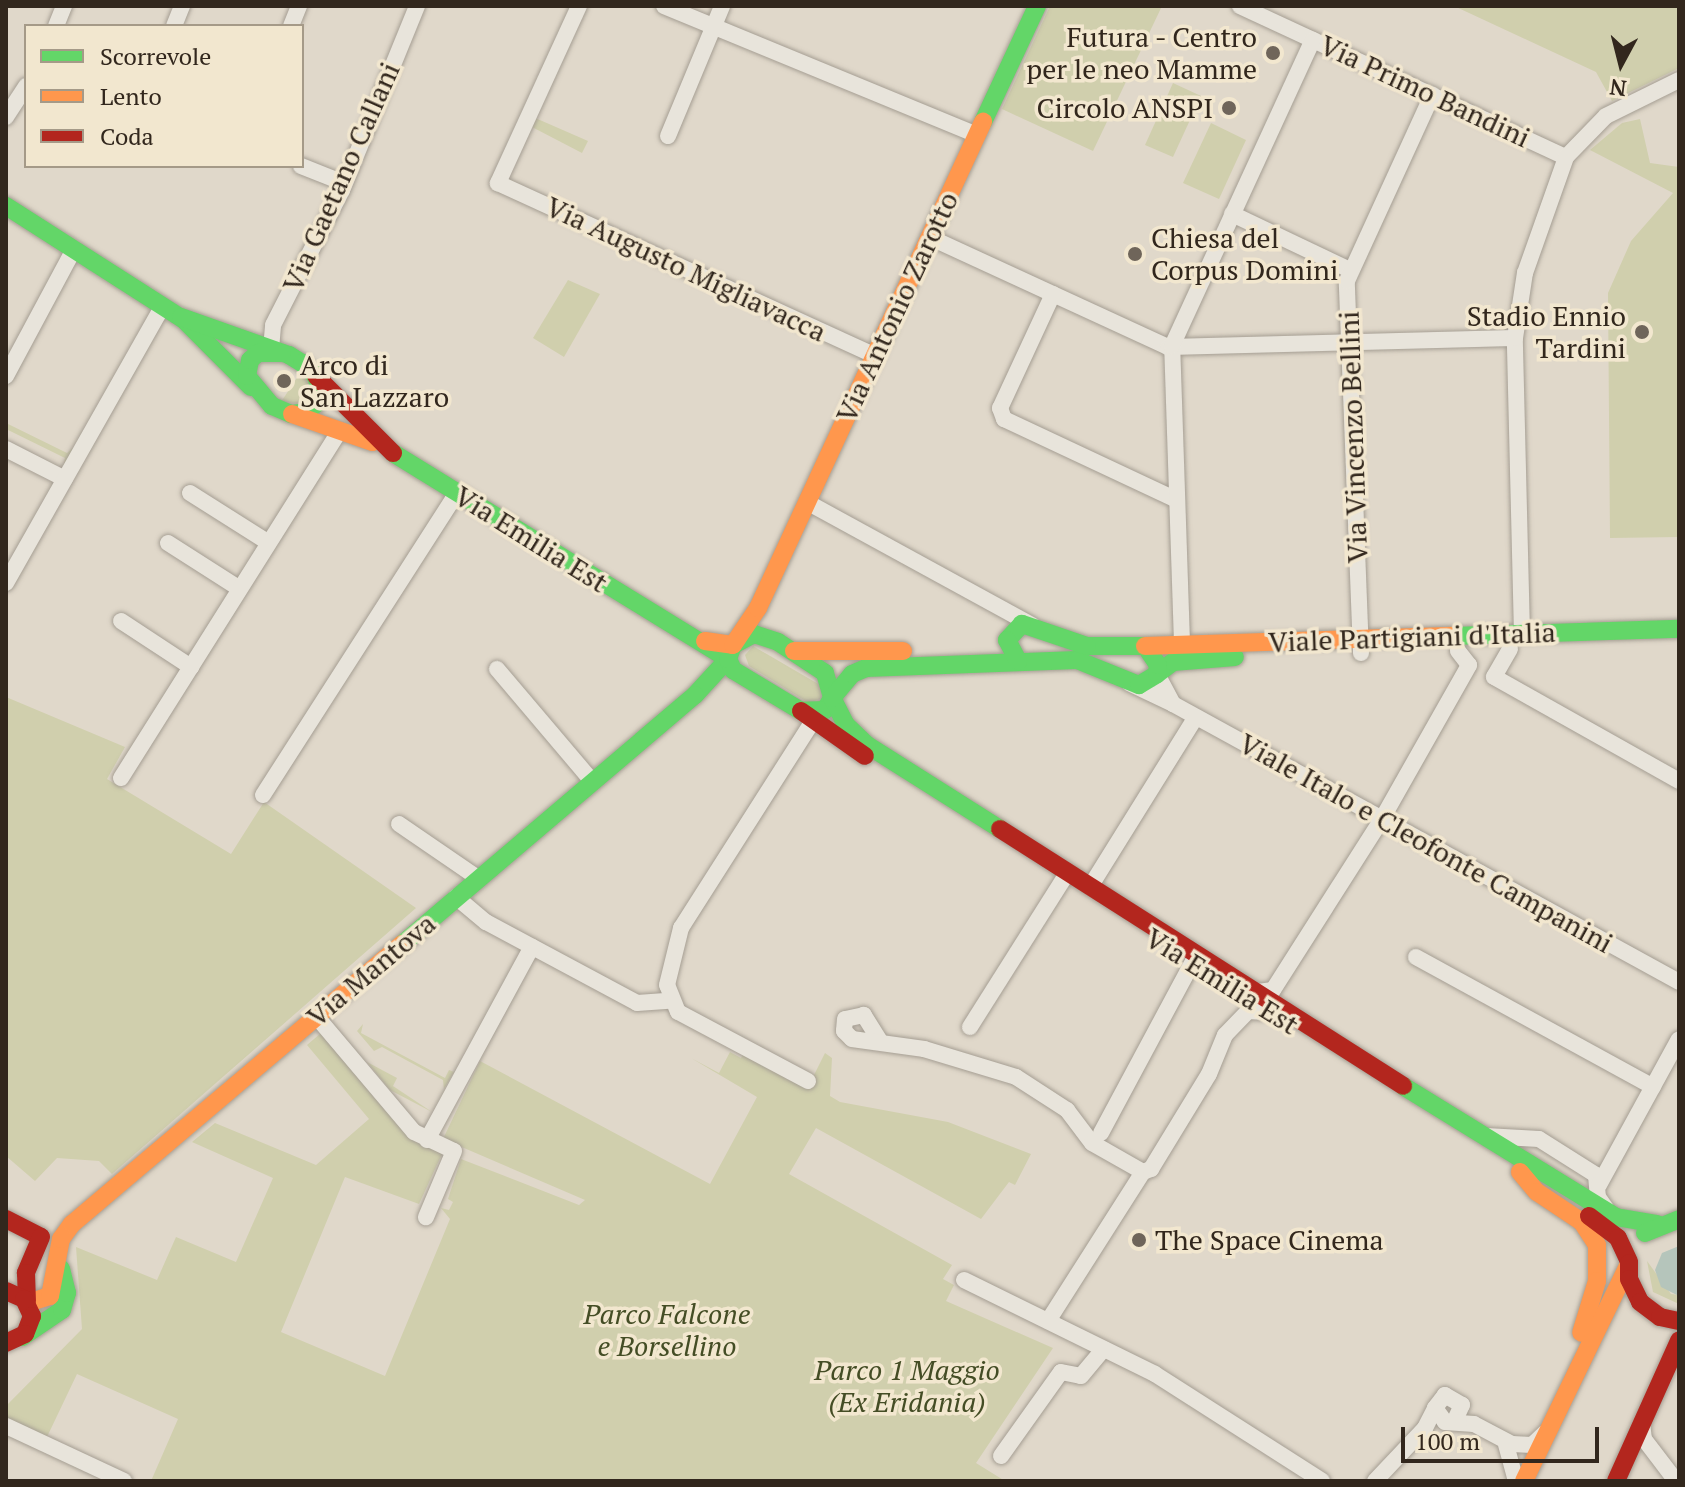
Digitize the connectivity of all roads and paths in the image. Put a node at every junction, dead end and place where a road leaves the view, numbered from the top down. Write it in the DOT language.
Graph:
graph roads {
  1 [pos="417,6"];
  2 [pos="579,6"];
  3 [pos="664,6"];
  4 [pos="722,6"];
  5 [pos="1037,6"];
  6 [pos="1240,6"];
  7 [pos="713,27"];
  8 [pos="1313,40"];
  9 [pos="1679,80"];
  10 [pos="24,89"];
  11 [pos="1432,95"];
  12 [pos="6,117"];
  13 [pos="977,135"];
  14 [pos="668,136"];
  15 [pos="1566,157"];
  16 [pos="304,167"];
  17 [pos="344,183"];
  18 [pos="6,206"];
  19 [pos="1232,214"];
  20 [pos="929,237"];
  21 [pos="74,249"];
  22 [pos="1350,270"];
  23 [pos="1053,294"];
  24 [pos="163,306"];
  25 [pos="181,317"];
  26 [pos="1515,338"];
  27 [pos="1351,341"];
  28 [pos="1172,346"];
  29 [pos="276,351"];
  30 [pos="868,352"];
  31 [pos="6,376"];
  32 [pos="316,376"];
  33 [pos="256,393"];
  34 [pos="291,414"];
  35 [pos="340,430"];
  36 [pos="381,445"];
  37 [pos="6,449"];
  38 [pos="65,479"];
  39 [pos="190,493"];
  40 [pos="457,493"];
  41 [pos="1175,499"];
  42 [pos="807,502"];
  43 [pos="168,543"];
  44 [pos="269,543"];
  45 [pos="6,583"];
  46 [pos="240,589"];
  47 [pos="758,608"];
  48 [pos="999,610"];
  49 [pos="121,621"];
  50 [pos="1032,625"];
  51 [pos="1679,629"];
  52 [pos="682,632"];
  53 [pos="1009,633"];
  54 [pos="1522,634"];
  55 [pos="1182,643"];
  56 [pos="1679,644"];
  57 [pos="784,646"];
  58 [pos="1145,646"];
  59 [pos="1361,646"];
  60 [pos="1510,649"];
  61 [pos="1458,651"];
  62 [pos="730,652"];
  63 [pos="1018,661"];
  64 [pos="191,667"];
  65 [pos="497,669"];
  66 [pos="1465,673"];
  67 [pos="1157,674"];
  68 [pos="1494,677"];
  69 [pos="744,679"];
  70 [pos="1124,680"];
  71 [pos="695,695"];
  72 [pos="832,698"];
  73 [pos="1173,704"];
  74 [pos="806,717"];
  75 [pos="1196,717"];
  76 [pos="121,778"];
  77 [pos="1679,781"];
  78 [pos="593,782"];
  79 [pos="263,795"];
  80 [pos="1382,819"];
  81 [pos="399,824"];
  82 [pos="1065,876"];
  83 [pos="478,878"];
  84 [pos="1090,887"];
  85 [pos="456,897"];
  86 [pos="532,947"];
  87 [pos="1416,957"];
  88 [pos="1194,958"];
  89 [pos="1679,982"];
  90 [pos="1258,992"];
  91 [pos="669,1001"];
  92 [pos="1270,1012"];
  93 [pos="316,1016"];
  94 [pos="970,1027"];
  95 [pos="1679,1039"];
  96 [pos="880,1041"];
  97 [pos="808,1081"];
  98 [pos="1653,1087"];
  99 [pos="1476,1132"];
  100 [pos="1101,1133"];
  101 [pos="427,1140"];
  102 [pos="1143,1172"];
  103 [pos="1520,1172"];
  104 [pos="1599,1185"];
  105 [pos="1611,1214"];
  106 [pos="426,1217"];
  107 [pos="6,1219"];
  108 [pos="1670,1219"];
  109 [pos="72,1224"];
  110 [pos="29,1229"];
  111 [pos="58,1252"];
  112 [pos="36,1254"];
  113 [pos="1629,1263"];
  114 [pos="964,1280"];
  115 [pos="6,1282"];
  116 [pos="6,1291"];
  117 [pos="27,1302"];
  118 [pos="1048,1321"];
  119 [pos="1679,1321"];
  120 [pos="14,1340"];
  121 [pos="1679,1341"];
  122 [pos="1104,1349"];
  123 [pos="1576,1371"];
  124 [pos="1462,1405"];
  125 [pos="1444,1417"];
  126 [pos="1642,1423"];
  127 [pos="1475,1424"];
  128 [pos="6,1426"];
  129 [pos="1546,1432"];
  130 [pos="1505,1441"];
  131 [pos="1001,1456"];
  132 [pos="124,1481"];
  133 [pos="1322,1481"];
  134 [pos="1375,1481"];
  135 [pos="1516,1481"];
  136 [pos="1524,1481"];
  137 [pos="1616,1481"];
  138 [pos="1676,1481"];
  1 -- 17 [label="street, Via Gaetano Callani"];
  2 -- 30 [label="street, Via Augusto Migliavacca"];
  3 -- 7 [label="street"];
  4 -- 7 [label="street"];
  5 -- 13 [label="main road, Via Antonio Zarotto"];
  6 -- 8 [label="street, Via Primo Bandini"];
  7 -- 13 [label="street"];
  7 -- 14 [label="street"];
  8 -- 11 [label="street, Via Primo Bandini"];
  8 -- 19 [label="street"];
  9 -- 15 [label="street"];
  10 -- 12 [label="street"];
  11 -- 15 [label="street, Via Primo Bandini"];
  11 -- 22 [label="street, Via Vincenzo Bellini"];
  13 -- 20 [label="main road, Via Antonio Zarotto"];
  15 -- 26 [label="street"];
  16 -- 17 [label="street"];
  17 -- 29 [label="street, Via Gaetano Callani"];
  18 -- 21 [label="main road, Via Emilia Est"];
  19 -- 22 [label="street"];
  19 -- 28 [label="street"];
  20 -- 23 [label="street"];
  20 -- 30 [label="main road, Via Antonio Zarotto"];
  21 -- 24 [label="main road, Via Emilia Est"];
  21 -- 31 [label="street"];
  22 -- 27 [label="street, Via Vincenzo Bellini"];
  23 -- 28 [label="street"];
  23 -- 41 [label="street"];
  24 -- 25 [label="main road, Via Emilia Est"];
  24 -- 38 [label="street"];
  25 -- 29 [label="main road, Via Emilia Est"];
  25 -- 33 [label="main road, Via Emilia Est"];
  26 -- 27 [label="street"];
  26 -- 54 [label="street"];
  27 -- 28 [label="street"];
  27 -- 59 [label="street, Via Vincenzo Bellini"];
  28 -- 41 [label="street"];
  29 -- 32 [label="main road, Via Emilia Est"];
  29 -- 33 [label="main road"];
  30 -- 42 [label="main road, Via Antonio Zarotto"];
  32 -- 34 [label="main road"];
  32 -- 36 [label="main road, Via Emilia Est"];
  33 -- 34 [label="main road, Via Emilia Est"];
  34 -- 35 [label="main road, Via Emilia Est"];
  35 -- 36 [label="main road, Via Emilia Est"];
  35 -- 44 [label="street"];
  36 -- 40 [label="main road, Via Emilia Est"];
  37 -- 38 [label="street"];
  38 -- 45 [label="street"];
  39 -- 44 [label="street"];
  40 -- 52 [label="main road, Via Emilia Est"];
  40 -- 79 [label="street"];
  41 -- 55 [label="street"];
  42 -- 47 [label="main road, Via Antonio Zarotto"];
  42 -- 48 [label="street"];
  43 -- 46 [label="street"];
  44 -- 46 [label="street"];
  46 -- 64 [label="street"];
  47 -- 57 [label="main road"];
  47 -- 62 [label="main road, Via Antonio Zarotto"];
  48 -- 50 [label="street"];
  48 -- 53 [label="street"];
  49 -- 64 [label="street"];
  50 -- 53 [label="main road"];
  50 -- 58 [label="main road, Viale Partigiani d'Italia"];
  51 -- 54 [label="main road, Viale Partigiani d'Italia"];
  52 -- 62 [label="main road, Via Emilia Est"];
  52 -- 71 [label="main road"];
  53 -- 57 [label="main road"];
  53 -- 63 [label="main road"];
  54 -- 59 [label="main road, Viale Partigiani d'Italia"];
  55 -- 58 [label="main road, Viale Partigiani d'Italia"];
  55 -- 59 [label="main road, Viale Partigiani d'Italia"];
  56 -- 60 [label="main road, Viale Partigiani d'Italia"];
  57 -- 62 [label="main road"];
  57 -- 72 [label="main road, Via Emilia Est"];
  58 -- 67 [label="main road"];
  59 -- 61 [label="main road, Viale Partigiani d'Italia"];
  59 -- 67 [label="main road, Viale Partigiani d'Italia"];
  60 -- 61 [label="main road, Viale Partigiani d'Italia"];
  60 -- 68 [label="street"];
  61 -- 66 [label="street"];
  62 -- 69 [label="main road, Via Emilia Est"];
  62 -- 71 [label="main road, Via Mantova"];
  63 -- 70 [label="main road"];
  63 -- 72 [label="main road"];
  64 -- 76 [label="street"];
  65 -- 78 [label="street"];
  66 -- 68 [label="street"];
  66 -- 80 [label="street"];
  67 -- 70 [label="main road, Viale Partigiani d'Italia"];
  67 -- 73 [label="street"];
  68 -- 77 [label="street"];
  69 -- 71 [label="main road, Via Mantova"];
  69 -- 74 [label="main road, Via Emilia Est"];
  70 -- 73 [label="street, Viale Italo e Cleofonte Campanini"];
  71 -- 78 [label="main road, Via Mantova"];
  72 -- 74 [label="main road"];
  72 -- 82 [label="main road, Via Emilia Est"];
  73 -- 75 [label="street, Viale Italo e Cleofonte Campanini"];
  74 -- 82 [label="main road, Via Emilia Est"];
  74 -- 91 [label="street"];
  75 -- 80 [label="street, Viale Italo e Cleofonte Campanini"];
  75 -- 84 [label="street"];
  78 -- 83 [label="main road, Via Mantova"];
  80 -- 89 [label="street, Viale Italo e Cleofonte Campanini"];
  80 -- 90 [label="street"];
  81 -- 83 [label="street"];
  82 -- 84 [label="main road, Via Emilia Est"];
  82 -- 88 [label="main road, Via Emilia Est"];
  82 -- 94 [label="street"];
  83 -- 85 [label="main road, Via Mantova"];
  84 -- 88 [label="main road, Via Emilia Est"];
  85 -- 86 [label="street"];
  85 -- 93 [label="main road, Via Mantova"];
  86 -- 91 [label="street"];
  86 -- 101 [label="street"];
  87 -- 98 [label="street"];
  88 -- 90 [label="main road, Via Emilia Est"];
  88 -- 92 [label="main road, Via Emilia Est"];
  88 -- 100 [label="street"];
  90 -- 99 [label="main road, Via Emilia Est"];
  91 -- 97 [label="street"];
  92 -- 102 [label="street"];
  92 -- 103 [label="main road, Via Emilia Est"];
  93 -- 101 [label="street"];
  93 -- 109 [label="main road, Via Mantova"];
  95 -- 98 [label="street"];
  96 -- 102 [label="street"];
  98 -- 104 [label="street"];
  99 -- 104 [label="street"];
  99 -- 105 [label="main road, Via Emilia Est"];
  101 -- 106 [label="street"];
  102 -- 118 [label="street"];
  103 -- 113 [label="main road, Via Emilia Est"];
  103 -- 123 [label="main road"];
  104 -- 105 [label="street"];
  105 -- 108 [label="main road, Via Emilia Est"];
  107 -- 110 [label="main road"];
  108 -- 113 [label="main road"];
  109 -- 110 [label="main road"];
  109 -- 111 [label="main road, Via Mantova"];
  110 -- 112 [label="main road"];
  111 -- 117 [label="main road, Via Mantova"];
  111 -- 120 [label="main road"];
  112 -- 115 [label="main road"];
  112 -- 117 [label="main road"];
  113 -- 119 [label="main road, Via Emilia Est"];
  113 -- 123 [label="main road"];
  114 -- 118 [label="street"];
  116 -- 117 [label="main road"];
  117 -- 120 [label="main road"];
  118 -- 122 [label="street"];
  121 -- 126 [label="main road"];
  122 -- 131 [label="street"];
  122 -- 133 [label="street"];
  123 -- 129 [label="main road"];
  124 -- 125 [label="street"];
  124 -- 125 [label="street"];
  124 -- 127 [label="street"];
  125 -- 127 [label="street"];
  125 -- 134 [label="street"];
  126 -- 137 [label="main road"];
  126 -- 138 [label="street"];
  127 -- 130 [label="street"];
  128 -- 132 [label="street"];
  129 -- 130 [label="street"];
  129 -- 136 [label="main road"];
  130 -- 135 [label="street"];
}
